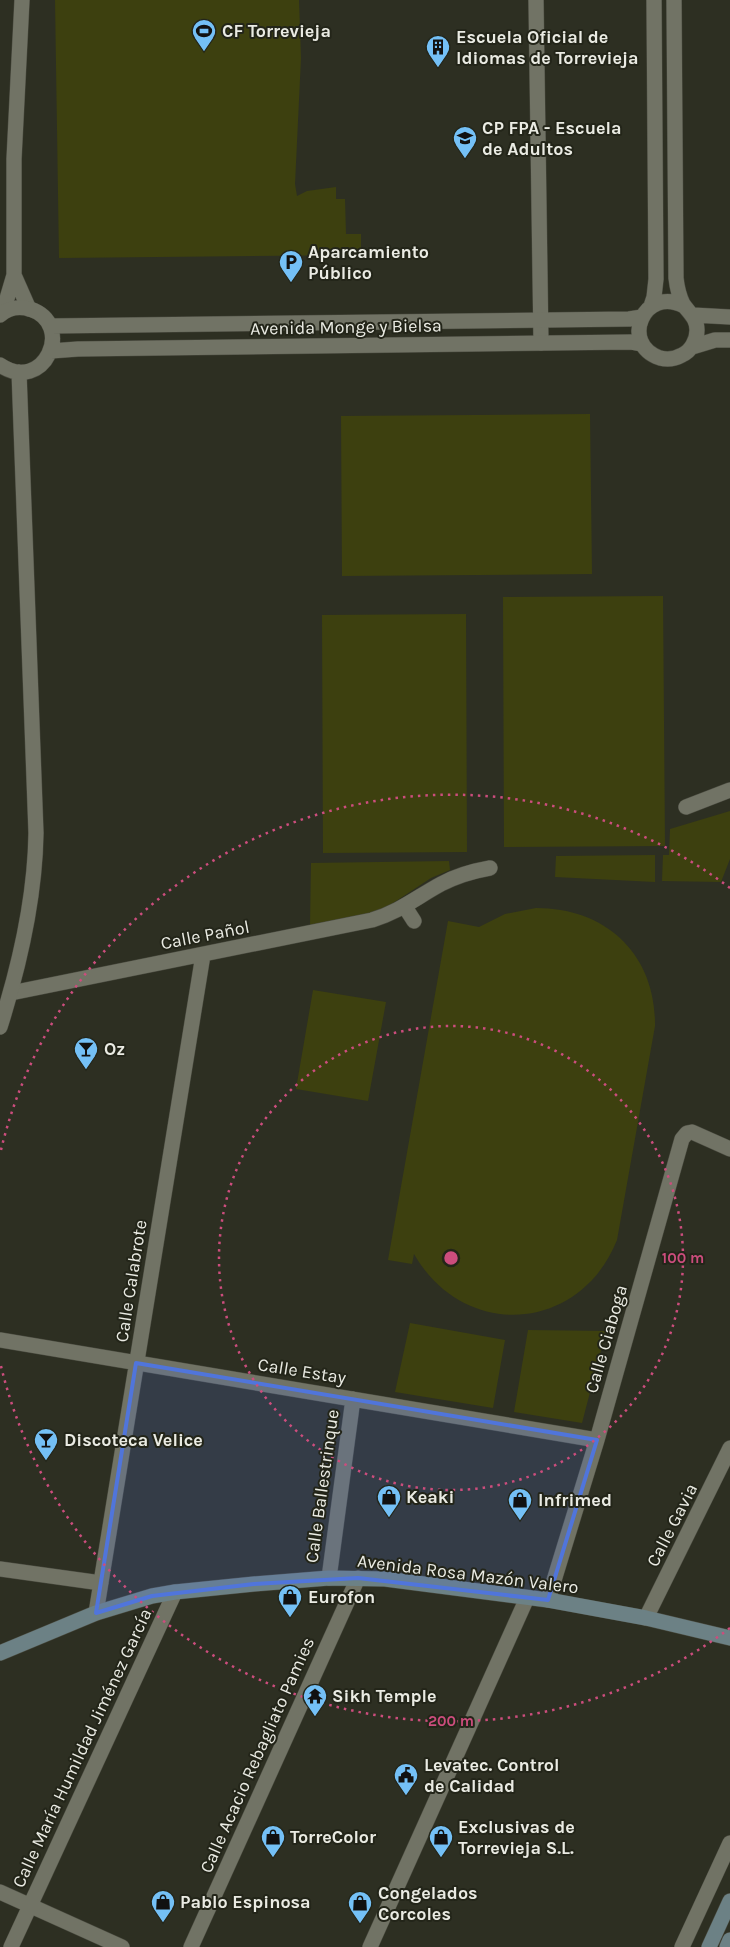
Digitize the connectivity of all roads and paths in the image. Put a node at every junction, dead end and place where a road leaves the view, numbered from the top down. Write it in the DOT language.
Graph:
graph roads {
  1 [pos="22,0"];
  2 [pos="536,0"];
  3 [pos="654,0"];
  4 [pos="674,0"];
  5 [pos="14,275"];
  6 [pos="29,308"];
  7 [pos="688,310"];
  8 [pos="646,312"];
  9 [pos="1,314"];
  10 [pos="730,318"];
  11 [pos="540,321"];
  12 [pos="51,326"];
  13 [pos="730,340"];
  14 [pos="541,343"];
  15 [pos="642,344"];
  16 [pos="692,347"];
  17 [pos="51,351"];
  18 [pos="0,365"];
  19 [pos="19,372"];
  20 [pos="730,790"];
  21 [pos="686,807"];
  22 [pos="490,868"];
  23 [pos="405,907"];
  24 [pos="414,921"];
  25 [pos="203,955"];
  26 [pos="11,993"];
  27 [pos="0,1027"];
  28 [pos="730,1149"];
  29 [pos="0,1340"];
  30 [pos="136,1363"];
  31 [pos="353,1399"];
  32 [pos="597,1440"];
  33 [pos="730,1448"];
  34 [pos="0,1569"];
  35 [pos="329,1578"];
  36 [pos="358,1578"];
  37 [pos="101,1583"];
  38 [pos="175,1592"];
  39 [pos="527,1598"];
  40 [pos="548,1600"];
  41 [pos="96,1613"];
  42 [pos="646,1618"];
  43 [pos="730,1638"];
  44 [pos="0,1653"];
  45 [pos="730,1843"];
  46 [pos="0,1892"];
  47 [pos="730,1902"];
  48 [pos="29,1906"];
  49 [pos="730,1940"];
  50 [pos="10,1947"];
  51 [pos="122,1947"];
  52 [pos="191,1947"];
  53 [pos="370,1947"];
  54 [pos="682,1947"];
  55 [pos="709,1947"];
  56 [pos="727,1947"];
  1 -- 5 [label="street"];
  2 -- 11 [label="street"];
  3 -- 8 [label="street"];
  4 -- 7 [label="street"];
  5 -- 6 [label="street"];
  5 -- 9 [label="street"];
  6 -- 9 [label="street"];
  6 -- 12 [label="street"];
  7 -- 8 [label="street"];
  7 -- 10 [label="street"];
  7 -- 16 [label="street"];
  8 -- 11 [label="street, Avenida Monge y Bielsa"];
  8 -- 15 [label="street"];
  11 -- 12 [label="street, Avenida Monge y Bielsa"];
  11 -- 14 [label="street"];
  12 -- 17 [label="street"];
  13 -- 16 [label="street"];
  14 -- 15 [label="street, Avenida Monge y Bielsa"];
  14 -- 17 [label="street, Avenida Monge y Bielsa"];
  15 -- 16 [label="street"];
  17 -- 19 [label="street"];
  18 -- 19 [label="street"];
  19 -- 26 [label="street"];
  20 -- 21 [label="street"];
  22 -- 23 [label="street, Calle Pañol"];
  23 -- 24 [label="street"];
  23 -- 25 [label="street, Calle Pañol"];
  25 -- 26 [label="street, Calle Pañol"];
  25 -- 30 [label="street, Calle Calabrote"];
  26 -- 27 [label="street"];
  28 -- 32 [label="street, Calle Ciaboga"];
  29 -- 30 [label="street, Calle Estay"];
  30 -- 31 [label="street, Calle Estay"];
  30 -- 37 [label="street, Calle Calabrote"];
  31 -- 32 [label="street, Calle Estay"];
  31 -- 35 [label="street, Calle Ballestrinque"];
  32 -- 40 [label="street, Calle Ciaboga"];
  33 -- 42 [label="street, Calle Gavia"];
  34 -- 37 [label="street"];
  35 -- 36 [label="main road, Avenida Rosa Mazón Valero"];
  35 -- 38 [label="main road, Avenida Rosa Mazón Valero"];
  36 -- 39 [label="main road, Avenida Rosa Mazón Valero"];
  36 -- 52 [label="street, Calle Acacio Rebagliato Pamies"];
  37 -- 41 [label="street, Calle Calabrote"];
  38 -- 41 [label="main road, Avenida Rosa Mazón Valero"];
  38 -- 48 [label="street, Calle María Humildad Jiménez García"];
  39 -- 40 [label="main road, Avenida Rosa Mazón Valero"];
  39 -- 53 [label="street"];
  40 -- 42 [label="main road, Avenida Rosa Mazón Valero"];
  41 -- 44 [label="main road, Avenida Rosa Mazón Valero"];
  42 -- 43 [label="main road, Avenida Rosa Mazón Valero"];
  45 -- 54 [label="street"];
  46 -- 48 [label="street"];
  47 -- 55 [label="main road"];
  48 -- 50 [label="street, Calle María Humildad Jiménez García"];
  48 -- 51 [label="street"];
  49 -- 56 [label="main road"];
}
